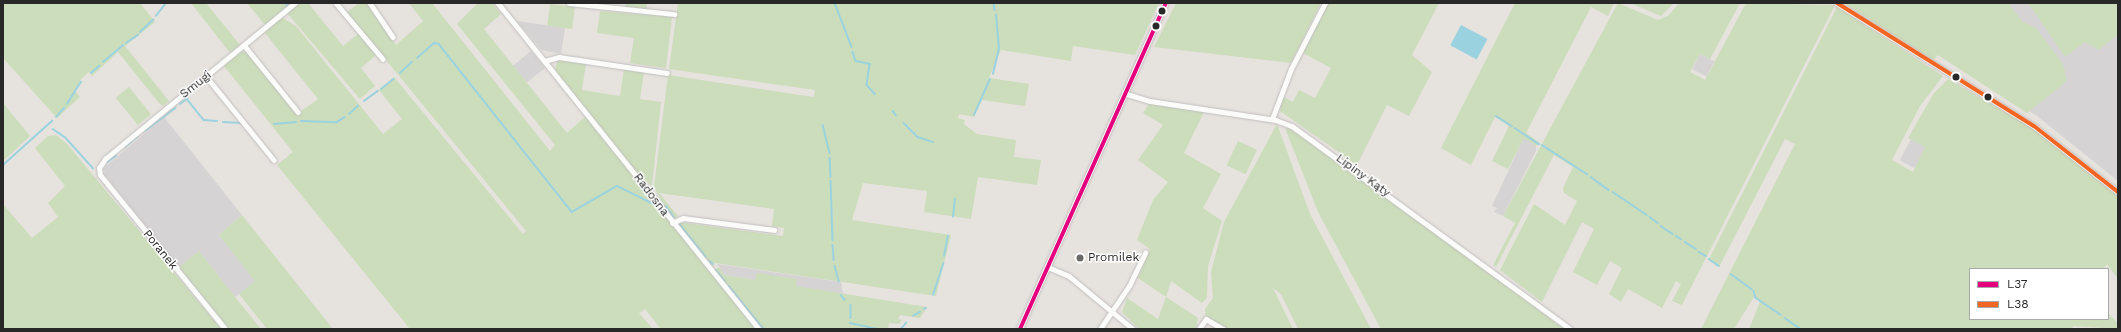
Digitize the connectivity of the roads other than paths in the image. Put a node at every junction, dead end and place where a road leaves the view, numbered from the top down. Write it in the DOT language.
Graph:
graph roads {
  1 [pos="295,3"];
  2 [pos="336,3"];
  3 [pos="370,3"];
  4 [pos="498,3"];
  5 [pos="569,3"];
  6 [pos="1166,3"];
  7 [pos="1325,3"];
  8 [pos="1836,3"];
  9 [pos="674,14"];
  10 [pos="393,36"];
  11 [pos="244,46"];
  12 [pos="383,59"];
  13 [pos="545,61"];
  14 [pos="667,73"];
  15 [pos="206,76"];
  16 [pos="1124,93"];
  17 [pos="298,112"];
  18 [pos="1272,119"];
  19 [pos="274,160"];
  20 [pos="99,168"];
  21 [pos="2118,192"];
  22 [pos="672,223"];
  23 [pos="774,230"];
  24 [pos="1145,253"];
  25 [pos="1048,267"];
  26 [pos="1113,309"];
  27 [pos="225,329"];
  28 [pos="759,329"];
  29 [pos="1020,329"];
  30 [pos="1100,329"];
  31 [pos="1133,329"];
  32 [pos="1199,329"];
  33 [pos="1223,329"];
  34 [pos="1570,329"];
  1 -- 11 [label="street, Smugi"];
  2 -- 12 [label="street"];
  3 -- 10 [label="street"];
  4 -- 13 [label="street, Radosna"];
  5 -- 9 [label="street"];
  6 -- 16 [label="street"];
  7 -- 18 [label="street"];
  8 -- 21 [label="street"];
  11 -- 15 [label="street, Smugi"];
  11 -- 17 [label="street"];
  13 -- 14 [label="street"];
  13 -- 22 [label="street, Radosna"];
  15 -- 19 [label="street"];
  15 -- 20 [label="street, Smugi"];
  16 -- 18 [label="street, Lipiny Kąty"];
  16 -- 25 [label="street"];
  18 -- 34 [label="street, Lipiny Kąty"];
  20 -- 27 [label="street, Poranek"];
  22 -- 23 [label="street"];
  22 -- 28 [label="street, Radosna"];
  24 -- 26 [label="street"];
  25 -- 26 [label="street"];
  25 -- 29 [label="street"];
  26 -- 30 [label="street"];
  26 -- 31 [label="street"];
  32 -- 33 [label="street"];
}
